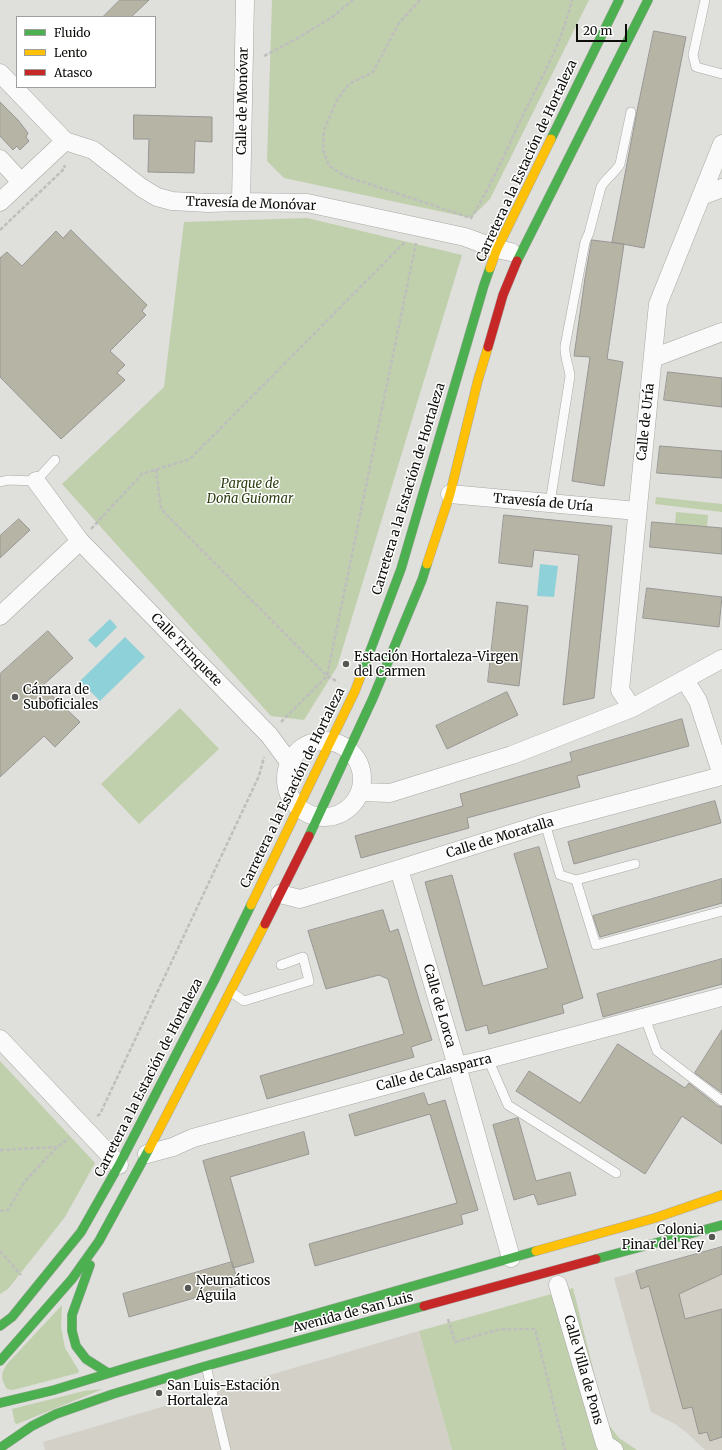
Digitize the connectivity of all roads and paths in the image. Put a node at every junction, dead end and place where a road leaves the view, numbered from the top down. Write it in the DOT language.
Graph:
graph roads {
  1 [pos="245,0"];
  2 [pos="353,0"];
  3 [pos="420,0"];
  4 [pos="572,0"];
  5 [pos="619,0"];
  6 [pos="648,0"];
  7 [pos="705,0"];
  8 [pos="264,56"];
  9 [pos="0,73"];
  10 [pos="722,74"];
  11 [pos="632,112"];
  12 [pos="65,141"];
  13 [pos="722,144"];
  14 [pos="0,159"];
  15 [pos="63,163"];
  16 [pos="21,182"];
  17 [pos="722,188"];
  18 [pos="701,196"];
  19 [pos="0,202"];
  20 [pos="240,202"];
  21 [pos="419,227"];
  22 [pos="0,230"];
  23 [pos="497,249"];
  24 [pos="520,254"];
  25 [pos="722,332"];
  26 [pos="653,358"];
  27 [pos="54,460"];
  28 [pos="156,469"];
  29 [pos="36,481"];
  30 [pos="0,482"];
  31 [pos="450,494"];
  32 [pos="550,503"];
  33 [pos="637,511"];
  34 [pos="80,541"];
  35 [pos="0,616"];
  36 [pos="722,659"];
  37 [pos="327,676"];
  38 [pos="685,680"];
  39 [pos="355,691"];
  40 [pos="632,708"];
  41 [pos="269,735"];
  42 [pos="330,741"];
  43 [pos="349,751"];
  44 [pos="289,762"];
  45 [pos="722,775"];
  46 [pos="360,792"];
  47 [pos="298,808"];
  48 [pos="318,817"];
  49 [pos="545,823"];
  50 [pos="635,864"];
  51 [pos="399,869"];
  52 [pos="576,880"];
  53 [pos="280,894"];
  54 [pos="722,910"];
  55 [pos="280,965"];
  56 [pos="231,992"];
  57 [pos="722,997"];
  58 [pos="645,1018"];
  59 [pos="0,1039"];
  60 [pos="488,1059"];
  61 [pos="457,1066"];
  62 [pos="722,1101"];
  63 [pos="83,1127"];
  64 [pos="57,1147"];
  65 [pos="0,1150"];
  66 [pos="147,1154"];
  67 [pos="119,1166"];
  68 [pos="616,1174"];
  69 [pos="722,1195"];
  70 [pos="0,1211"];
  71 [pos="722,1225"];
  72 [pos="99,1241"];
  73 [pos="0,1251"];
  74 [pos="511,1258"];
  75 [pos="558,1285"];
  76 [pos="34,1290"];
  77 [pos="448,1316"];
  78 [pos="0,1326"];
  79 [pos="0,1361"];
  80 [pos="206,1366"];
  81 [pos="108,1374"];
  82 [pos="0,1403"];
  83 [pos="0,1448"];
  84 [pos="226,1450"];
  85 [pos="565,1450"];
  86 [pos="614,1450"];
  1 -- 20 [label="street, Calle de Monóvar"];
  2 -- 8 [label="path"];
  3 -- 4 [label="path"];
  5 -- 23 [label="street, Carretera a la Estación de Hortaleza"];
  6 -- 24 [label="street"];
  7 -- 10 [label="lane"];
  9 -- 12 [label="street"];
  11 -- 32 [label="lane"];
  12 -- 16 [label="street"];
  12 -- 20 [label="street, Travesía de Monóvar"];
  13 -- 18 [label="street, Calle de Uría"];
  14 -- 16 [label="street"];
  15 -- 22 [label="path"];
  16 -- 19 [label="street"];
  17 -- 18 [label="street"];
  18 -- 26 [label="street, Calle de Uría"];
  20 -- 21 [label="street, Travesía de Monóvar"];
  21 -- 23 [label="street, Travesía de Monóvar"];
  21 -- 28 [label="path"];
  21 -- 37 [label="path"];
  23 -- 24 [label="street, Travesía de Monóvar"];
  23 -- 39 [label="street, Carretera a la Estación de Hortaleza"];
  24 -- 31 [label="street"];
  25 -- 26 [label="street"];
  26 -- 33 [label="street, Calle de Uría"];
  27 -- 29 [label="lane"];
  28 -- 34 [label="path"];
  28 -- 37 [label="path"];
  29 -- 30 [label="lane"];
  29 -- 34 [label="street, Calle Trinquete"];
  31 -- 32 [label="street, Travesía de Uría"];
  31 -- 43 [label="street"];
  32 -- 33 [label="street, Travesía de Uría"];
  33 -- 40 [label="street, Calle de Uría"];
  34 -- 35 [label="street"];
  34 -- 41 [label="street, Calle Trinquete"];
  36 -- 38 [label="street"];
  37 -- 39 [label="path"];
  37 -- 41 [label="path"];
  38 -- 40 [label="street"];
  38 -- 45 [label="street"];
  39 -- 42 [label="street, Carretera a la Estación de Hortaleza"];
  40 -- 46 [label="street"];
  41 -- 44 [label="street, Calle Trinquete"];
  41 -- 63 [label="path"];
  42 -- 43 [label="street"];
  42 -- 44 [label="street"];
  42 -- 47 [label="street, Carretera a la Estación de Hortaleza"];
  43 -- 46 [label="street"];
  43 -- 48 [label="street"];
  44 -- 47 [label="street"];
  45 -- 49 [label="street, Calle de Moratalla"];
  46 -- 48 [label="street"];
  47 -- 48 [label="street"];
  47 -- 67 [label="street, Carretera a la Estación de Hortaleza"];
  48 -- 53 [label="street"];
  49 -- 51 [label="street, Calle de Moratalla"];
  49 -- 52 [label="lane"];
  50 -- 52 [label="lane"];
  51 -- 53 [label="street, Calle de Moratalla"];
  51 -- 61 [label="street, Calle de Lorca"];
  52 -- 54 [label="lane"];
  53 -- 56 [label="street"];
  55 -- 56 [label="lane"];
  56 -- 66 [label="street"];
  57 -- 58 [label="street, Calle de Calasparra"];
  58 -- 60 [label="street, Calle de Calasparra"];
  58 -- 62 [label="lane"];
  59 -- 63 [label="street"];
  60 -- 61 [label="street, Calle de Calasparra"];
  60 -- 68 [label="lane"];
  61 -- 66 [label="street, Calle de Calasparra"];
  61 -- 74 [label="street, Calle de Lorca"];
  63 -- 64 [label="path"];
  63 -- 67 [label="street"];
  64 -- 65 [label="path"];
  64 -- 70 [label="path"];
  66 -- 72 [label="street"];
  67 -- 76 [label="street, Carretera a la Estación de Hortaleza"];
  69 -- 74 [label="street, Avenida de San Luis"];
  71 -- 80 [label="street, Avenida de San Luis"];
  72 -- 79 [label="street"];
  72 -- 81 [label="street"];
  73 -- 76 [label="path"];
  74 -- 81 [label="street, Avenida de San Luis"];
  75 -- 86 [label="street, Calle Villa de Pons"];
  76 -- 78 [label="street, Carretera a la Estación de Hortaleza"];
  77 -- 85 [label="path"];
  80 -- 83 [label="street, Avenida de San Luis"];
  80 -- 84 [label="lane"];
  81 -- 82 [label="street, Avenida de San Luis"];
}
